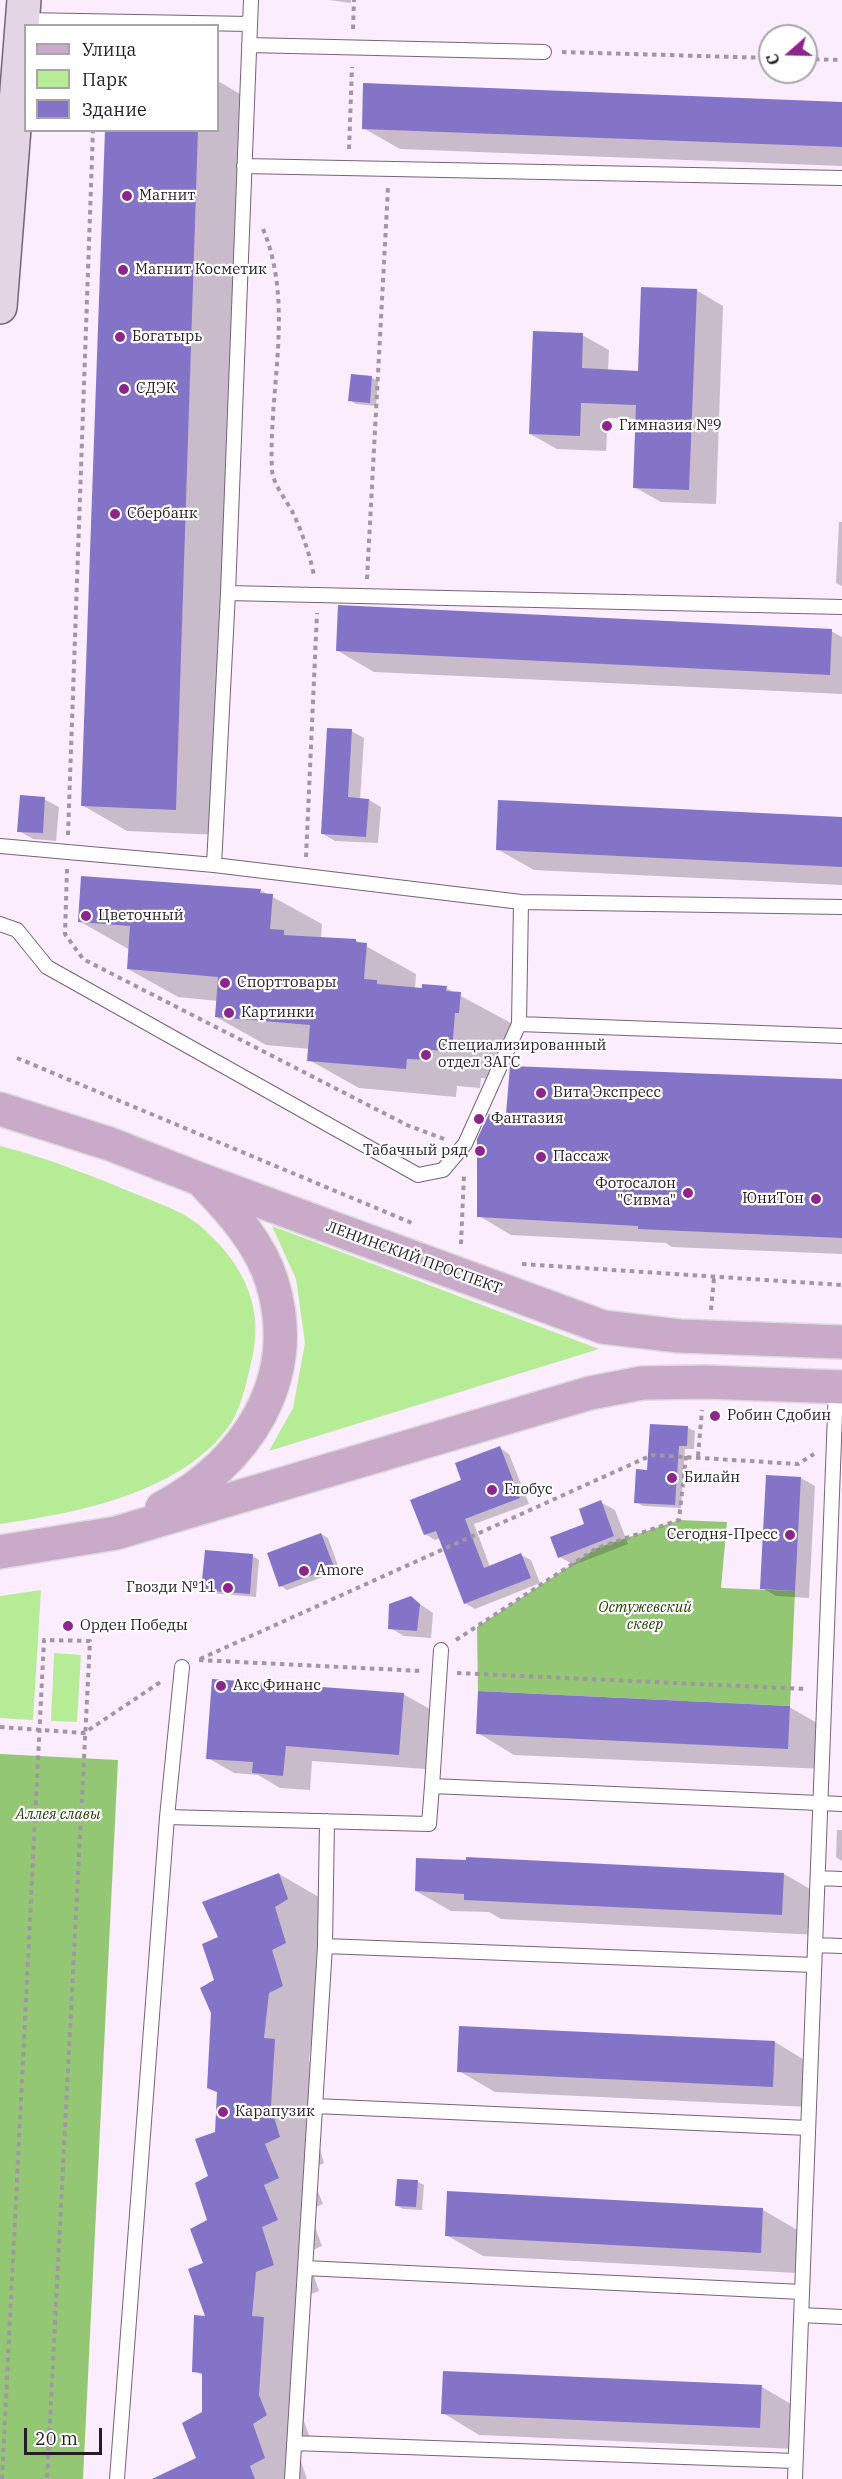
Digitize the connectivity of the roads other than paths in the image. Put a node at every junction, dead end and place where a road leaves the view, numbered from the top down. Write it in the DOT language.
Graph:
graph roads {
  1 [pos="251,0"];
  2 [pos="23,10"];
  3 [pos="250,24"];
  4 [pos="249,45"];
  5 [pos="544,52"];
  6 [pos="244,166"];
  7 [pos="842,178"];
  8 [pos="0,307"];
  9 [pos="228,593"];
  10 [pos="842,607"];
  11 [pos="0,846"];
  12 [pos="214,865"];
  13 [pos="521,902"];
  14 [pos="842,908"];
  15 [pos="0,924"];
  16 [pos="519,1024"];
  17 [pos="842,1036"];
  18 [pos="5,1104"];
  19 [pos="202,1180"];
  20 [pos="842,1342"];
  21 [pos="839,1387"];
  22 [pos="116,1533"];
  23 [pos="5,1554"];
  24 [pos="441,1650"];
  25 [pos="182,1667"];
  26 [pos="432,1786"];
  27 [pos="821,1803"];
  28 [pos="842,1804"];
  29 [pos="167,1817"];
  30 [pos="327,1821"];
  31 [pos="818,1878"];
  32 [pos="842,1879"];
  33 [pos="815,1945"];
  34 [pos="325,1946"];
  35 [pos="842,1946"];
  36 [pos="814,1965"];
  37 [pos="315,2106"];
  38 [pos="808,2128"];
  39 [pos="305,2268"];
  40 [pos="802,2292"];
  41 [pos="801,2315"];
  42 [pos="842,2318"];
  43 [pos="294,2443"];
  44 [pos="795,2461"];
  45 [pos="117,2479"];
  46 [pos="292,2479"];
  47 [pos="795,2479"];
  1 -- 3 [label="lane"];
  2 -- 3 [label="lane"];
  2 -- 8 [label="street"];
  3 -- 4 [label="lane"];
  4 -- 5 [label="lane"];
  4 -- 6 [label="lane"];
  6 -- 7 [label="lane"];
  6 -- 9 [label="lane"];
  9 -- 10 [label="lane"];
  9 -- 12 [label="lane"];
  11 -- 12 [label="lane"];
  12 -- 13 [label="lane"];
  13 -- 14 [label="lane"];
  13 -- 16 [label="lane"];
  15 -- 16 [label="lane"];
  16 -- 17 [label="lane"];
  18 -- 19 [label="main road, ЛЕНИНСКИЙ ПРОСПЕКТ"];
  19 -- 20 [label="main road, ЛЕНИНСКИЙ ПРОСПЕКТ"];
  19 -- 22 [label="main road"];
  21 -- 22 [label="main road"];
  21 -- 27 [label="lane"];
  22 -- 23 [label="main road"];
  24 -- 26 [label="lane"];
  25 -- 29 [label="lane"];
  26 -- 27 [label="lane"];
  26 -- 30 [label="lane"];
  27 -- 28 [label="lane"];
  27 -- 31 [label="lane"];
  29 -- 30 [label="lane"];
  29 -- 45 [label="lane"];
  30 -- 34 [label="lane"];
  31 -- 32 [label="lane"];
  31 -- 33 [label="lane"];
  33 -- 35 [label="lane"];
  33 -- 36 [label="lane"];
  34 -- 36 [label="lane"];
  34 -- 37 [label="lane"];
  36 -- 38 [label="lane"];
  37 -- 38 [label="lane"];
  37 -- 39 [label="lane"];
  38 -- 40 [label="lane"];
  39 -- 40 [label="lane"];
  39 -- 43 [label="lane"];
  40 -- 41 [label="lane"];
  41 -- 42 [label="lane"];
  41 -- 44 [label="lane"];
  43 -- 44 [label="lane"];
  43 -- 46 [label="lane"];
  44 -- 47 [label="lane"];
}
